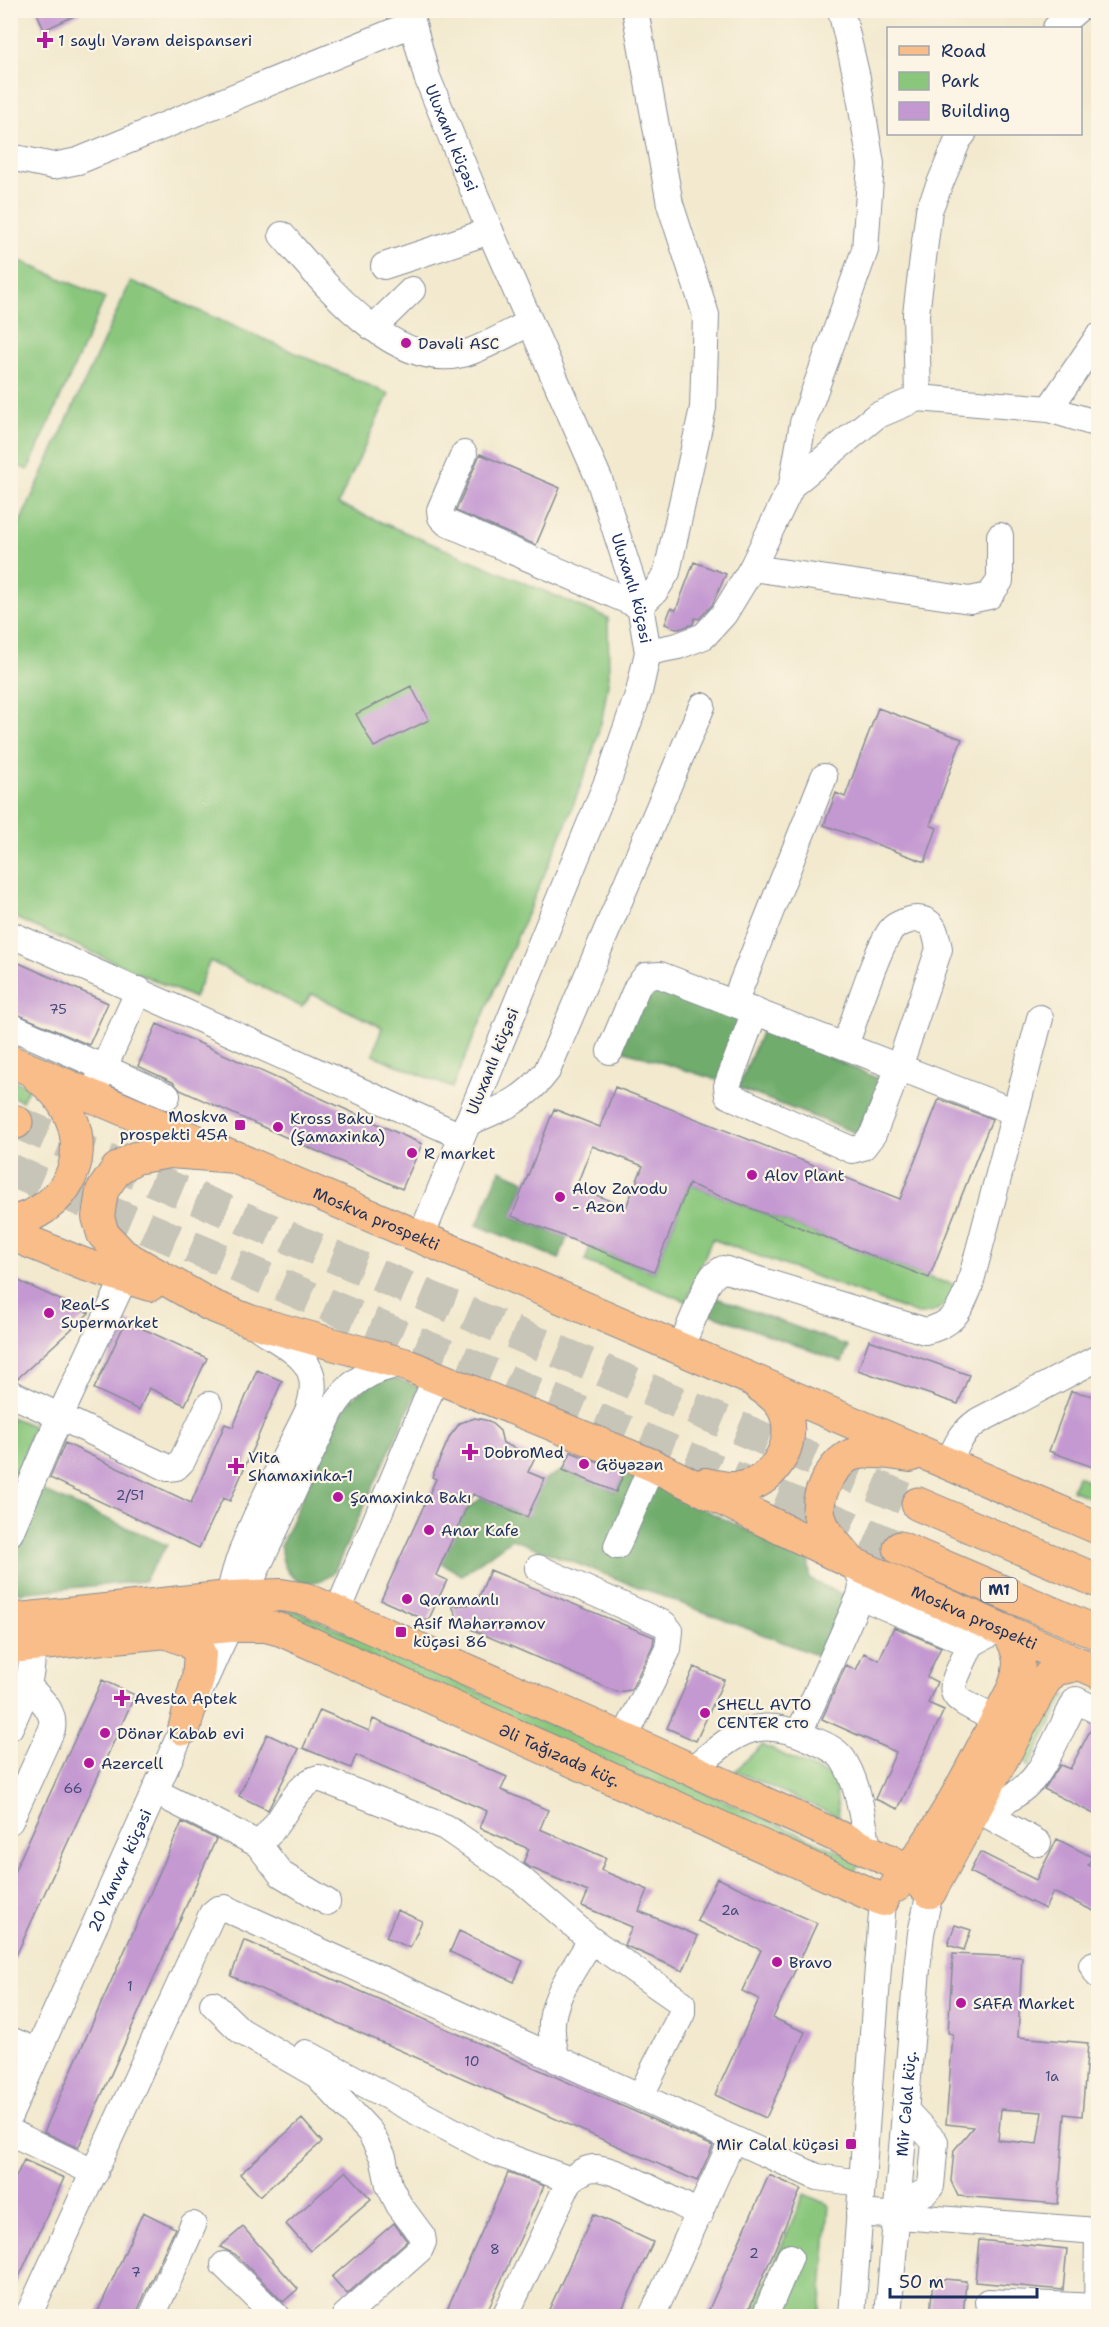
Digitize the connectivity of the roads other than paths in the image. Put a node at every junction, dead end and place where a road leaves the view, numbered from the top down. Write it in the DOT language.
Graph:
graph roads {
  1 [pos="635,10"];
  2 [pos="841,10"];
  3 [pos="1077,10"];
  4 [pos="411,17"];
  5 [pos="1057,27"];
  6 [pos="962,135"];
  7 [pos="10,157"];
  8 [pos="490,231"];
  9 [pos="282,235"];
  10 [pos="384,266"];
  11 [pos="412,290"];
  12 [pos="530,323"];
  13 [pos="373,328"];
  14 [pos="1098,337"];
  15 [pos="918,398"];
  16 [pos="1049,409"];
  17 [pos="1098,424"];
  18 [pos="464,454"];
  19 [pos="792,485"];
  20 [pos="1000,536"];
  21 [pos="752,568"];
  22 [pos="640,606"];
  23 [pos="648,652"];
  24 [pos="702,706"];
  25 [pos="824,777"];
  26 [pos="10,934"];
  27 [pos="139,990"];
  28 [pos="744,1007"];
  29 [pos="1040,1018"];
  30 [pos="10,1026"];
  31 [pos="845,1046"];
  32 [pos="609,1052"];
  33 [pos="16,1063"];
  34 [pos="899,1067"];
  35 [pos="97,1082"];
  36 [pos="167,1096"];
  37 [pos="1015,1112"];
  38 [pos="464,1130"];
  39 [pos="236,1157"];
  40 [pos="10,1221"];
  41 [pos="10,1234"];
  42 [pos="421,1237"];
  43 [pos="125,1277"];
  44 [pos="210,1305"];
  45 [pos="250,1321"];
  46 [pos="681,1347"];
  47 [pos="1098,1358"];
  48 [pos="404,1364"];
  49 [pos="743,1374"];
  50 [pos="436,1377"];
  51 [pos="10,1393"];
  52 [pos="208,1405"];
  53 [pos="60,1416"];
  54 [pos="948,1464"];
  55 [pos="665,1471"];
  56 [pos="918,1504"];
  57 [pos="1098,1528"];
  58 [pos="10,1533"];
  59 [pos="617,1546"];
  60 [pos="900,1548"];
  61 [pos="852,1563"];
  62 [pos="538,1568"];
  63 [pos="1098,1581"];
  64 [pos="860,1596"];
  65 [pos="234,1606"];
  66 [pos="338,1611"];
  67 [pos="10,1620"];
  68 [pos="176,1622"];
  69 [pos="1004,1630"];
  70 [pos="1098,1633"];
  71 [pos="971,1644"];
  72 [pos="21,1646"];
  73 [pos="1090,1668"];
  74 [pos="29,1687"];
  75 [pos="1087,1705"];
  76 [pos="997,1720"];
  77 [pos="10,1727"];
  78 [pos="184,1729"];
  79 [pos="799,1733"];
  80 [pos="624,1739"];
  81 [pos="693,1770"];
  82 [pos="156,1792"];
  83 [pos="978,1815"];
  84 [pos="10,1821"];
  85 [pos="1038,1843"];
  86 [pos="258,1844"];
  87 [pos="869,1851"];
  88 [pos="909,1870"];
  89 [pos="850,1885"];
  90 [pos="930,1893"];
  91 [pos="883,1900"];
  92 [pos="327,1902"];
  93 [pos="591,1940"];
  94 [pos="180,1990"];
  95 [pos="213,2004"];
  96 [pos="10,2040"];
  97 [pos="39,2052"];
  98 [pos="557,2060"];
  99 [pos="640,2097"];
  100 [pos="10,2115"];
  101 [pos="10,2132"];
  102 [pos="733,2139"];
  103 [pos="95,2173"];
  104 [pos="570,2180"];
  105 [pos="861,2183"];
  106 [pos="896,2211"];
  107 [pos="859,2213"];
  108 [pos="700,2214"];
  109 [pos="193,2225"];
  110 [pos="1098,2231"];
  111 [pos="790,2257"];
  112 [pos="224,2265"];
  113 [pos="988,2302"];
  114 [pos="1097,2312"];
  115 [pos="28,2316"];
  116 [pos="152,2316"];
  117 [pos="276,2316"];
  118 [pos="345,2316"];
  119 [pos="505,2316"];
  120 [pos="652,2316"];
  121 [pos="765,2316"];
  122 [pos="852,2316"];
  123 [pos="888,2316"];
  1 -- 22 [label="street"];
  2 -- 19 [label="street"];
  3 -- 5 [label="street"];
  4 -- 7 [label="street"];
  4 -- 8 [label="street, Uluxanlı küçəsi"];
  6 -- 15 [label="street"];
  8 -- 10 [label="street"];
  8 -- 12 [label="street, Uluxanlı küçəsi"];
  9 -- 13 [label="street"];
  11 -- 13 [label="street"];
  12 -- 13 [label="street"];
  12 -- 22 [label="street, Uluxanlı küçəsi"];
  14 -- 16 [label="street"];
  15 -- 16 [label="street"];
  15 -- 19 [label="street"];
  16 -- 17 [label="street"];
  18 -- 22 [label="street"];
  19 -- 21 [label="street"];
  20 -- 21 [label="street"];
  21 -- 23 [label="street"];
  22 -- 23 [label="street, Uluxanlı küçəsi"];
  23 -- 38 [label="street, Uluxanlı küçəsi"];
  24 -- 38 [label="street"];
  25 -- 28 [label="street"];
  26 -- 27 [label="street"];
  27 -- 35 [label="street"];
  27 -- 38 [label="street"];
  28 -- 31 [label="street"];
  28 -- 32 [label="street"];
  28 -- 34 [label="street"];
  29 -- 37 [label="street"];
  30 -- 35 [label="street"];
  31 -- 34 [label="street"];
  31 -- 34 [label="street"];
  33 -- 35 [label="main road, Moskva prospekti"];
  33 -- 40 [label="main road"];
  34 -- 37 [label="street"];
  35 -- 36 [label="street"];
  35 -- 39 [label="main road, Moskva prospekti"];
  37 -- 46 [label="street"];
  38 -- 42 [label="street, Uluxanlı küçəsi"];
  39 -- 42 [label="main road, Moskva prospekti"];
  39 -- 44 [label="main road"];
  41 -- 43 [label="main road"];
  42 -- 46 [label="main road, Moskva prospekti"];
  43 -- 44 [label="main road"];
  43 -- 53 [label="street"];
  44 -- 45 [label="main road"];
  45 -- 48 [label="main road"];
  45 -- 65 [label="street"];
  46 -- 49 [label="main road, Moskva prospekti"];
  47 -- 54 [label="street"];
  48 -- 50 [label="main road"];
  48 -- 65 [label="street"];
  49 -- 54 [label="main road"];
  49 -- 55 [label="main road"];
  50 -- 55 [label="main road"];
  50 -- 66 [label="street"];
  51 -- 53 [label="street"];
  52 -- 53 [label="street"];
  53 -- 58 [label="street"];
  54 -- 57 [label="main road"];
  54 -- 61 [label="main road"];
  55 -- 59 [label="street"];
  55 -- 61 [label="main road, Moskva prospekti"];
  56 -- 63 [label="highway"];
  60 -- 70 [label="highway, Moskva prospekti / M1"];
  61 -- 64 [label="street"];
  61 -- 69 [label="main road, Moskva prospekti"];
  62 -- 80 [label="street"];
  64 -- 71 [label="street"];
  64 -- 79 [label="street"];
  65 -- 66 [label="main road"];
  65 -- 68 [label="main road"];
  65 -- 78 [label="street, 20 Yanvar küçəsi"];
  65 -- 89 [label="main road, Əli Tağızadə küç."];
  66 -- 80 [label="main road"];
  67 -- 68 [label="main road"];
  68 -- 72 [label="main road"];
  68 -- 78 [label="main road"];
  69 -- 71 [label="street"];
  69 -- 73 [label="main road, Moskva prospekti"];
  69 -- 76 [label="main road"];
  71 -- 76 [label="street"];
  72 -- 74 [label="street"];
  73 -- 75 [label="street"];
  73 -- 83 [label="main road"];
  74 -- 77 [label="street"];
  74 -- 84 [label="street"];
  75 -- 83 [label="street"];
  76 -- 88 [label="main road"];
  78 -- 82 [label="street, 20 Yanvar küçəsi"];
  79 -- 81 [label="street"];
  79 -- 87 [label="street"];
  80 -- 81 [label="main road"];
  81 -- 87 [label="main road"];
  82 -- 86 [label="street"];
  82 -- 97 [label="street, 20 Yanvar küçəsi"];
  83 -- 85 [label="street"];
  83 -- 90 [label="main road"];
  86 -- 92 [label="street"];
  86 -- 93 [label="street"];
  87 -- 88 [label="main road"];
  87 -- 89 [label="main road"];
  88 -- 90 [label="main road"];
  88 -- 91 [label="main road"];
  89 -- 91 [label="main road, Əli Tağızadə küç."];
  90 -- 91 [label="main road"];
  90 -- 106 [label="street, Mir Cəlal küç."];
  91 -- 105 [label="street"];
  93 -- 98 [label="street"];
  93 -- 99 [label="street"];
  94 -- 95 [label="street"];
  94 -- 98 [label="street"];
  94 -- 103 [label="street"];
  95 -- 104 [label="street"];
  95 -- 118 [label="street"];
  96 -- 97 [label="street"];
  97 -- 100 [label="street, 20 Yanvar küçəsi"];
  98 -- 99 [label="street"];
  99 -- 102 [label="street"];
  101 -- 103 [label="street"];
  102 -- 105 [label="street"];
  102 -- 108 [label="street"];
  103 -- 115 [label="street"];
  104 -- 108 [label="street"];
  104 -- 119 [label="street"];
  105 -- 107 [label="street"];
  106 -- 107 [label="street"];
  106 -- 110 [label="street"];
  106 -- 123 [label="street, Mir Cəlal küç."];
  107 -- 122 [label="street"];
  108 -- 120 [label="street"];
  109 -- 116 [label="street"];
  110 -- 114 [label="street"];
  111 -- 121 [label="street"];
  112 -- 117 [label="street"];
  113 -- 114 [label="street"];
}
